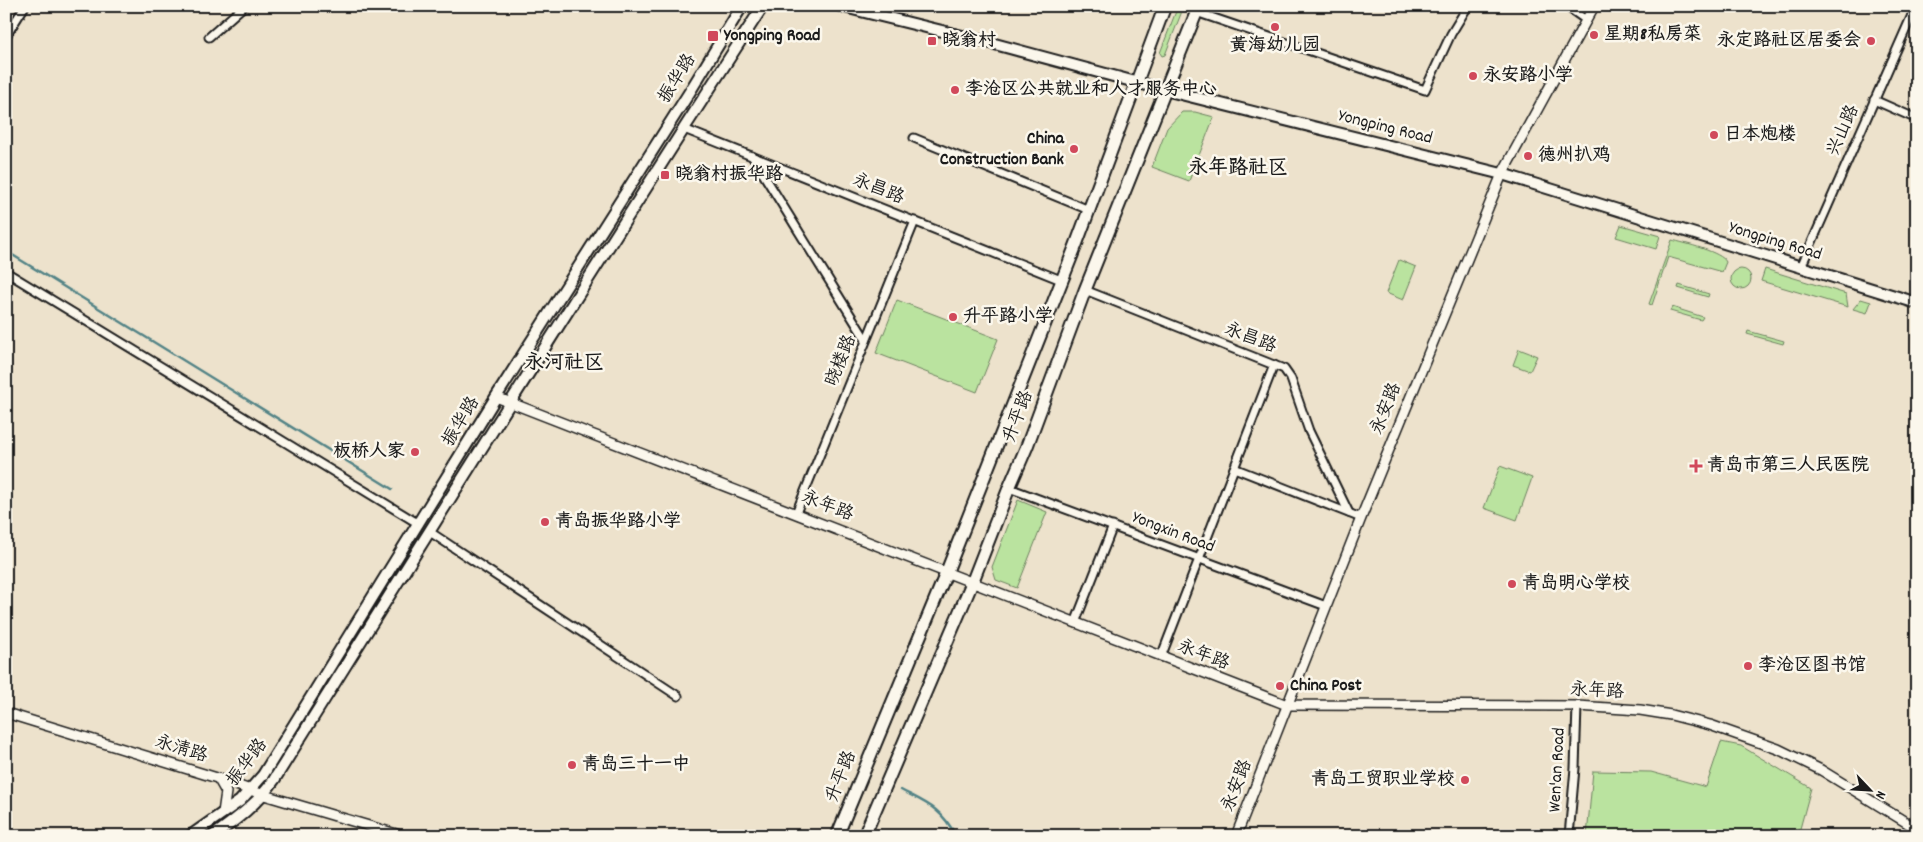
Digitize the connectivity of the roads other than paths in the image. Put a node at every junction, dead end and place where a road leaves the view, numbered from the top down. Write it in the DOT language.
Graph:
graph roads {
  1 [pos="25,6"];
  2 [pos="244,6"];
  3 [pos="742,6"];
  4 [pos="763,6"];
  5 [pos="840,6"];
  6 [pos="1165,6"];
  7 [pos="1468,6"];
  8 [pos="1566,6"];
  9 [pos="1594,6"];
  10 [pos="1916,6"];
  11 [pos="1197,9"];
  12 [pos="1586,20"];
  13 [pos="6,36"];
  14 [pos="209,37"];
  15 [pos="1136,82"];
  16 [pos="1165,90"];
  17 [pos="1874,100"];
  18 [pos="1917,118"];
  19 [pos="684,128"];
  20 [pos="914,138"];
  21 [pos="751,156"];
  22 [pos="1502,174"];
  23 [pos="1089,210"];
  24 [pos="915,221"];
  25 [pos="1801,267"];
  26 [pos="6,272"];
  27 [pos="1061,280"];
  28 [pos="1085,290"];
  29 [pos="1917,303"];
  30 [pos="866,340"];
  31 [pos="1274,365"];
  32 [pos="496,397"];
  33 [pos="509,402"];
  34 [pos="1234,468"];
  35 [pos="1009,488"];
  36 [pos="796,513"];
  37 [pos="1349,513"];
  38 [pos="1361,518"];
  39 [pos="419,524"];
  40 [pos="1113,526"];
  41 [pos="430,532"];
  42 [pos="1199,558"];
  43 [pos="946,571"];
  44 [pos="972,583"];
  45 [pos="1326,606"];
  46 [pos="1075,623"];
  47 [pos="1161,657"];
  48 [pos="678,696"];
  49 [pos="1287,705"];
  50 [pos="1576,706"];
  51 [pos="6,713"];
  52 [pos="217,778"];
  53 [pos="251,790"];
  54 [pos="264,795"];
  55 [pos="223,813"];
  56 [pos="1917,829"];
  57 [pos="190,836"];
  58 [pos="212,836"];
  59 [pos="403,836"];
  60 [pos="837,836"];
  61 [pos="864,836"];
  62 [pos="1236,836"];
  63 [pos="1569,836"];
  1 -- 13 [label="street"];
  2 -- 14 [label="street"];
  3 -- 32 [label="main road, 振华路"];
  4 -- 19 [label="main road, 振华路"];
  5 -- 15 [label="main road, Yongping Road"];
  6 -- 15 [label="main road, 升平路"];
  7 -- 11 [label="street"];
  8 -- 12 [label="street"];
  9 -- 12 [label="street, 永安路"];
  10 -- 17 [label="street, 兴山路"];
  11 -- 16 [label="main road, 升平路"];
  12 -- 22 [label="street, 永安路"];
  15 -- 16 [label="main road, Yongping Road"];
  15 -- 23 [label="main road, 升平路"];
  16 -- 22 [label="main road, Yongping Road"];
  16 -- 28 [label="main road, 升平路"];
  17 -- 18 [label="street"];
  17 -- 25 [label="street, 兴山路"];
  19 -- 21 [label="street, 永昌路"];
  19 -- 33 [label="main road, 振华路"];
  20 -- 23 [label="street"];
  21 -- 24 [label="street, 永昌路"];
  21 -- 30 [label="street"];
  22 -- 25 [label="main road, Yongping Road"];
  22 -- 38 [label="street, 永安路"];
  23 -- 27 [label="main road, 升平路"];
  24 -- 27 [label="street, 永昌路"];
  24 -- 30 [label="street, 晓楼路"];
  25 -- 29 [label="main road, Yongping Road"];
  26 -- 39 [label="street"];
  27 -- 43 [label="main road, 升平路"];
  28 -- 31 [label="street, 永昌路"];
  28 -- 35 [label="main road, 升平路"];
  30 -- 36 [label="street, 晓楼路"];
  31 -- 34 [label="street"];
  31 -- 37 [label="street, 永昌路"];
  32 -- 33 [label="street, 永年路"];
  32 -- 39 [label="main road, 振华路"];
  33 -- 36 [label="street, 永年路"];
  33 -- 41 [label="main road, 振华路"];
  34 -- 37 [label="street"];
  34 -- 42 [label="street"];
  35 -- 40 [label="street, Yongxin Road"];
  35 -- 44 [label="main road, 升平路"];
  36 -- 43 [label="street, 永年路"];
  37 -- 38 [label="street"];
  38 -- 45 [label="street, 永安路"];
  39 -- 53 [label="main road, 振华路"];
  40 -- 42 [label="street, Yongxin Road"];
  40 -- 46 [label="street"];
  41 -- 48 [label="street"];
  41 -- 54 [label="main road, 振华路"];
  42 -- 45 [label="street, Yongxin Road"];
  42 -- 47 [label="street"];
  43 -- 44 [label="street, 永年路"];
  43 -- 60 [label="main road, 升平路"];
  44 -- 46 [label="street, 永年路"];
  44 -- 61 [label="main road, 升平路"];
  45 -- 49 [label="street, 永安路"];
  46 -- 47 [label="street, 永年路"];
  47 -- 49 [label="street, 永年路"];
  49 -- 50 [label="street, 永年路"];
  49 -- 62 [label="street, 永安路"];
  50 -- 56 [label="street, 永年路"];
  50 -- 63 [label="street, Wen'an Road"];
  51 -- 52 [label="street, 永清路"];
  52 -- 53 [label="street, 永清路"];
  52 -- 55 [label="street"];
  53 -- 54 [label="street, 永清路"];
  53 -- 55 [label="main road, 振华路"];
  54 -- 58 [label="main road, 振华路"];
  54 -- 59 [label="street, 永清路"];
  55 -- 57 [label="main road, 振华路"];
}
